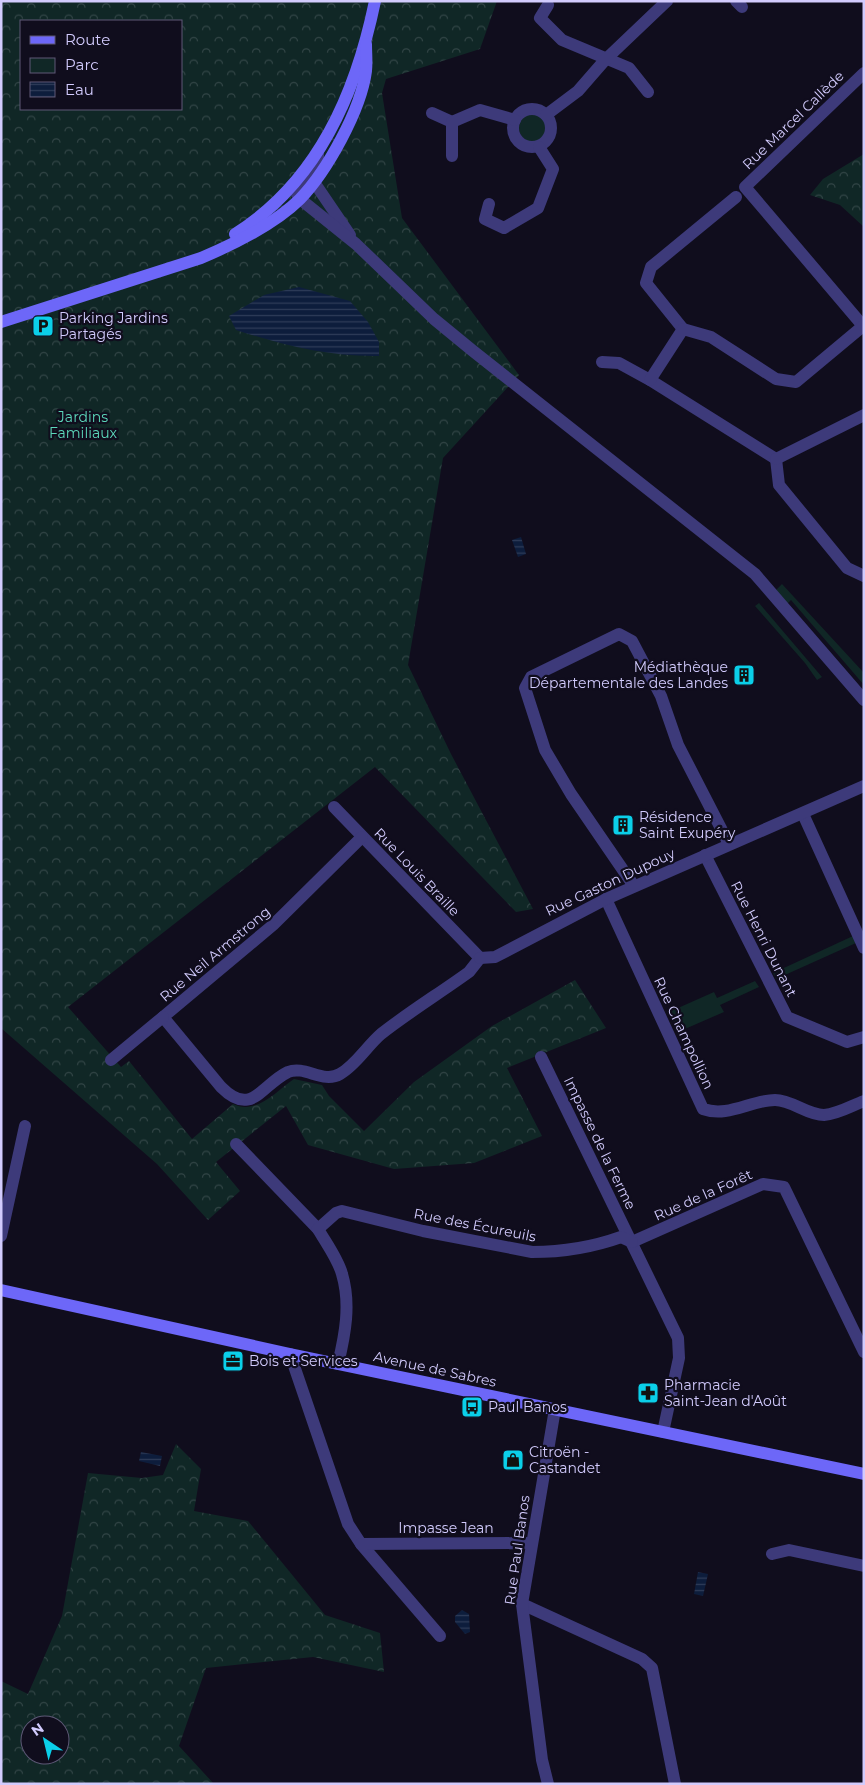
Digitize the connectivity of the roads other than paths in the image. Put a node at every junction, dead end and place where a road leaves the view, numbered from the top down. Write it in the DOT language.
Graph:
graph roads {
  1 [pos="375,1"];
  2 [pos="667,1"];
  3 [pos="548,5"];
  4 [pos="366,44"];
  5 [pos="605,60"];
  6 [pos="864,73"];
  7 [pos="648,92"];
  8 [pos="432,113"];
  9 [pos="546,115"];
  10 [pos="515,120"];
  11 [pos="452,122"];
  12 [pos="539,147"];
  13 [pos="452,156"];
  14 [pos="308,179"];
  15 [pos="736,196"];
  16 [pos="300,199"];
  17 [pos="490,204"];
  18 [pos="356,244"];
  19 [pos="160,270"];
  20 [pos="1,322"];
  21 [pos="863,326"];
  22 [pos="683,329"];
  23 [pos="602,362"];
  24 [pos="650,380"];
  25 [pos="864,415"];
  26 [pos="776,459"];
  27 [pos="863,575"];
  28 [pos="864,700"];
  29 [pos="864,786"];
  30 [pos="334,807"];
  31 [pos="802,814"];
  32 [pos="362,837"];
  33 [pos="730,844"];
  34 [pos="705,855"];
  35 [pos="634,886"];
  36 [pos="606,899"];
  37 [pos="864,948"];
  38 [pos="480,958"];
  39 [pos="164,1017"];
  40 [pos="864,1037"];
  41 [pos="541,1057"];
  42 [pos="111,1060"];
  43 [pos="864,1101"];
  44 [pos="26,1126"];
  45 [pos="236,1144"];
  46 [pos="318,1229"];
  47 [pos="1,1236"];
  48 [pos="632,1242"];
  49 [pos="1,1290"];
  50 [pos="864,1352"];
  51 [pos="290,1354"];
  52 [pos="338,1364"];
  53 [pos="555,1409"];
  54 [pos="663,1432"];
  55 [pos="864,1474"];
  56 [pos="531,1543"];
  57 [pos="361,1544"];
  58 [pos="772,1554"];
  59 [pos="864,1566"];
  60 [pos="522,1604"];
  61 [pos="440,1636"];
  62 [pos="548,1784"];
  63 [pos="675,1784"];
  1 -- 4 [label="main road"];
  2 -- 5 [label="street"];
  3 -- 5 [label="street"];
  4 -- 14 [label="main road"];
  4 -- 14 [label="main road"];
  5 -- 7 [label="street"];
  5 -- 9 [label="street"];
  6 -- 21 [label="street, Rue Marcel Callède"];
  8 -- 11 [label="street"];
  9 -- 10 [label="street"];
  9 -- 12 [label="street"];
  10 -- 11 [label="street"];
  10 -- 12 [label="street"];
  11 -- 13 [label="street"];
  12 -- 17 [label="street"];
  14 -- 16 [label="main road"];
  14 -- 18 [label="street"];
  14 -- 19 [label="main road"];
  15 -- 22 [label="street"];
  16 -- 18 [label="street"];
  16 -- 19 [label="main road"];
  18 -- 28 [label="street"];
  19 -- 20 [label="main road"];
  21 -- 22 [label="street"];
  22 -- 24 [label="street"];
  23 -- 24 [label="street"];
  24 -- 26 [label="street"];
  25 -- 26 [label="street"];
  26 -- 27 [label="street"];
  29 -- 31 [label="street, Rue Gaston Dupouy"];
  30 -- 32 [label="street, Rue Louis Braille"];
  31 -- 33 [label="street, Rue Gaston Dupouy"];
  31 -- 37 [label="street"];
  32 -- 38 [label="street, Rue Louis Braille"];
  32 -- 39 [label="street, Rue Neil Armstrong"];
  33 -- 34 [label="street, Rue Gaston Dupouy"];
  33 -- 35 [label="street"];
  34 -- 35 [label="street, Rue Gaston Dupouy"];
  34 -- 40 [label="street, Rue Henri Dunant"];
  35 -- 36 [label="street, Rue Gaston Dupouy"];
  36 -- 38 [label="street, Rue Gaston Dupouy"];
  36 -- 43 [label="street, Rue Champollion"];
  38 -- 39 [label="street, Rue Neil Armstrong"];
  39 -- 42 [label="street"];
  41 -- 48 [label="street, Impasse de la Ferme"];
  44 -- 47 [label="street"];
  45 -- 46 [label="street"];
  46 -- 48 [label="street, Rue des Écureuils"];
  46 -- 52 [label="street"];
  48 -- 50 [label="street, Rue de la Forêt"];
  48 -- 54 [label="street, Impasse de la Ferme"];
  49 -- 51 [label="main road, Avenue de Sabres"];
  51 -- 52 [label="main road, Avenue de Sabres"];
  51 -- 57 [label="street"];
  52 -- 53 [label="main road, Avenue de Sabres"];
  53 -- 54 [label="main road, Avenue de Sabres"];
  53 -- 56 [label="street, Rue Paul Banos"];
  54 -- 55 [label="main road, Avenue de Sabres"];
  56 -- 57 [label="street, Impasse Jean"];
  56 -- 60 [label="street, Rue Paul Banos"];
  57 -- 61 [label="street"];
  58 -- 59 [label="street"];
  60 -- 62 [label="street, Rue Paul Banos"];
  60 -- 63 [label="street"];
}
